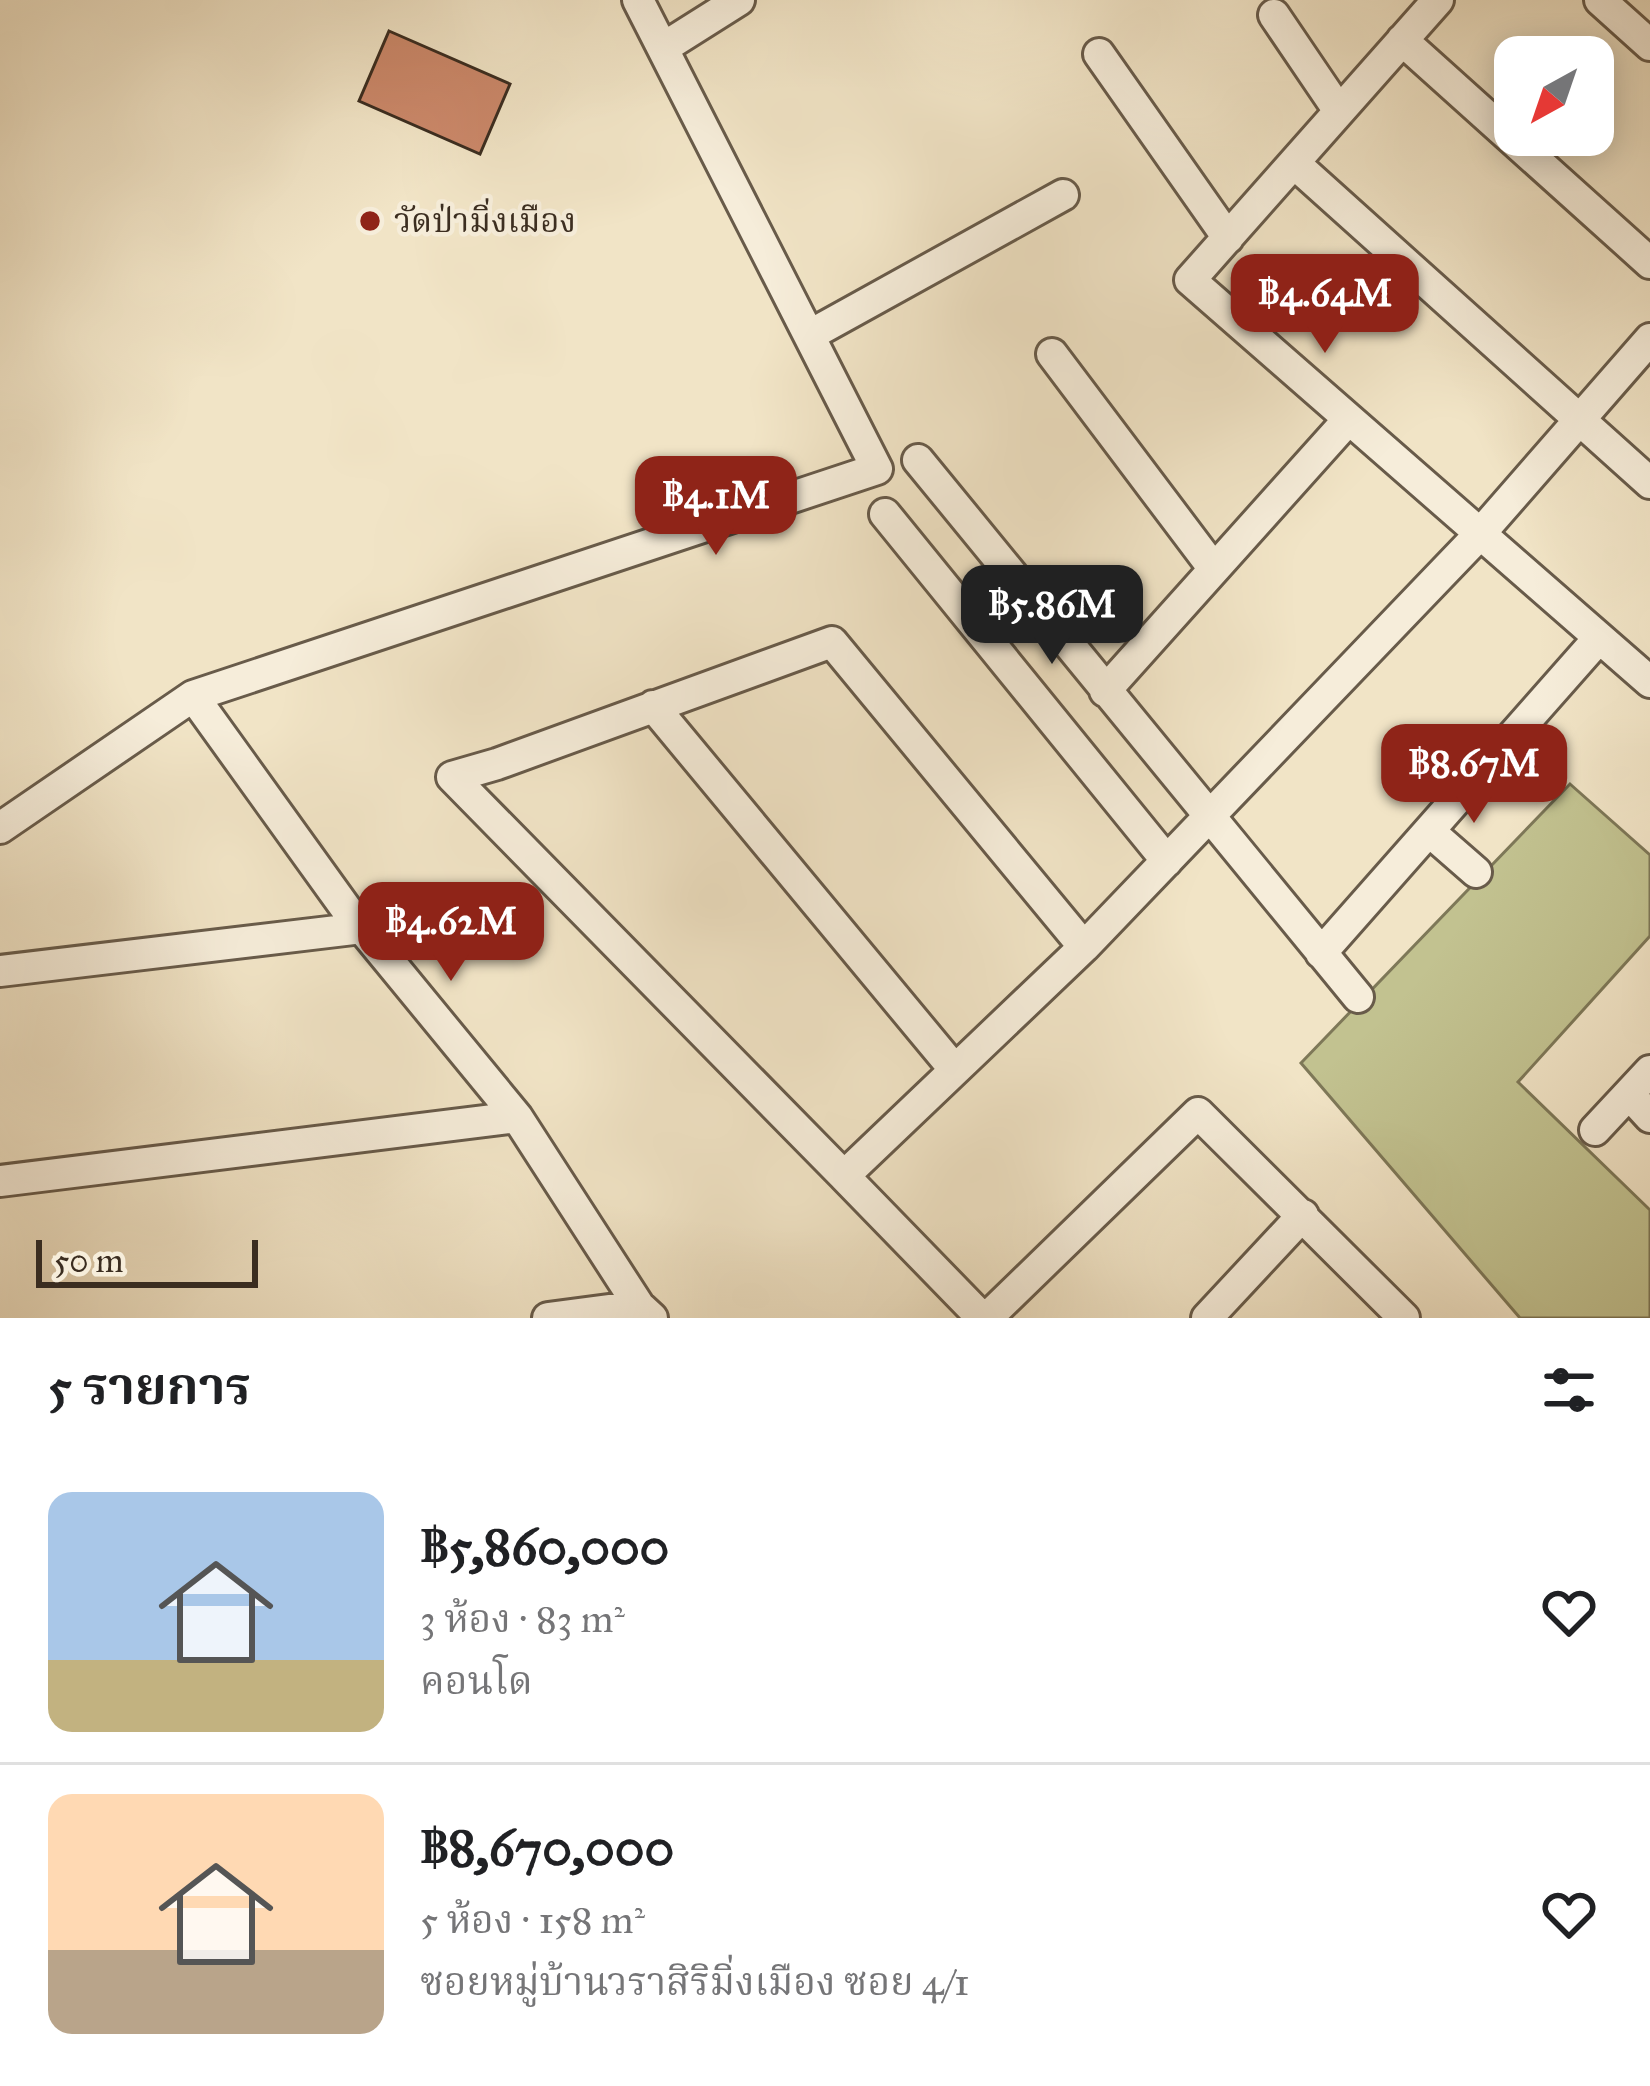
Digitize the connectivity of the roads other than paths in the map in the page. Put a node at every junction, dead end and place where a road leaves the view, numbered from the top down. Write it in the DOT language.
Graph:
graph roads {
  1 [pos="638,0"];
  2 [pos="739,0"];
  3 [pos="1438,0"];
  4 [pos="1600,0"];
  5 [pos="1274,15"];
  6 [pos="1402,40"];
  7 [pos="1650,45"];
  8 [pos="663,48"];
  9 [pos="1099,54"];
  10 [pos="1339,111"];
  11 [pos="1294,163"];
  12 [pos="1063,195"];
  13 [pos="1228,238"];
  14 [pos="1650,263"];
  15 [pos="810,335"];
  16 [pos="1650,339"];
  17 [pos="1052,354"];
  18 [pos="1580,419"];
  19 [pos="1348,420"];
  20 [pos="918,460"];
  21 [pos="1650,483"];
  22 [pos="885,514"];
  23 [pos="1479,535"];
  24 [pos="1214,568"];
  25 [pos="1599,638"];
  26 [pos="1650,682"];
  27 [pos="1105,691"];
  28 [pos="194,696"];
  29 [pos="652,706"];
  30 [pos="1208,818"];
  31 [pos="0,828"];
  32 [pos="1429,832"];
  33 [pos="1167,861"];
  34 [pos="1476,872"];
  35 [pos="362,928"];
  36 [pos="1084,947"];
  37 [pos="1321,953"];
  38 [pos="0,971"];
  39 [pos="1358,998"];
  40 [pos="955,1070"];
  41 [pos="1640,1082"];
  42 [pos="518,1117"];
  43 [pos="1650,1117"];
  44 [pos="1594,1130"];
  45 [pos="844,1175"];
  46 [pos="0,1181"];
  47 [pos="1303,1215"];
  48 [pos="645,1312"];
  49 [pos="548,1318"];
  50 [pos="984,1318"];
  51 [pos="1207,1318"];
  52 [pos="1404,1318"];
  1 -- 8 [label="street"];
  2 -- 8 [label="street"];
  3 -- 6 [label="street"];
  4 -- 7 [label="street"];
  5 -- 10 [label="street"];
  6 -- 10 [label="street"];
  6 -- 14 [label="street"];
  8 -- 15 [label="street"];
  9 -- 13 [label="street"];
  10 -- 11 [label="street"];
  11 -- 13 [label="street"];
  11 -- 18 [label="street"];
  12 -- 15 [label="street"];
  13 -- 19 [label="street"];
  15 -- 28 [label="street"];
  16 -- 18 [label="street"];
  17 -- 24 [label="street"];
  18 -- 21 [label="street"];
  18 -- 23 [label="street"];
  19 -- 23 [label="street"];
  19 -- 24 [label="street"];
  20 -- 27 [label="street"];
  22 -- 33 [label="street"];
  23 -- 25 [label="street"];
  23 -- 30 [label="street"];
  24 -- 27 [label="street"];
  25 -- 26 [label="street"];
  25 -- 32 [label="street"];
  27 -- 30 [label="street"];
  28 -- 31 [label="street"];
  28 -- 35 [label="street"];
  29 -- 36 [label="street"];
  29 -- 40 [label="street"];
  29 -- 45 [label="street"];
  30 -- 33 [label="street"];
  30 -- 37 [label="street"];
  32 -- 34 [label="street"];
  32 -- 37 [label="street"];
  33 -- 36 [label="street"];
  35 -- 38 [label="street"];
  35 -- 42 [label="street"];
  36 -- 40 [label="street"];
  37 -- 39 [label="street"];
  40 -- 45 [label="street"];
  41 -- 43 [label="street"];
  41 -- 44 [label="street"];
  42 -- 46 [label="street"];
  42 -- 48 [label="street"];
  45 -- 50 [label="street"];
  47 -- 50 [label="street"];
  47 -- 51 [label="street"];
  47 -- 52 [label="street"];
  48 -- 49 [label="street"];
}
